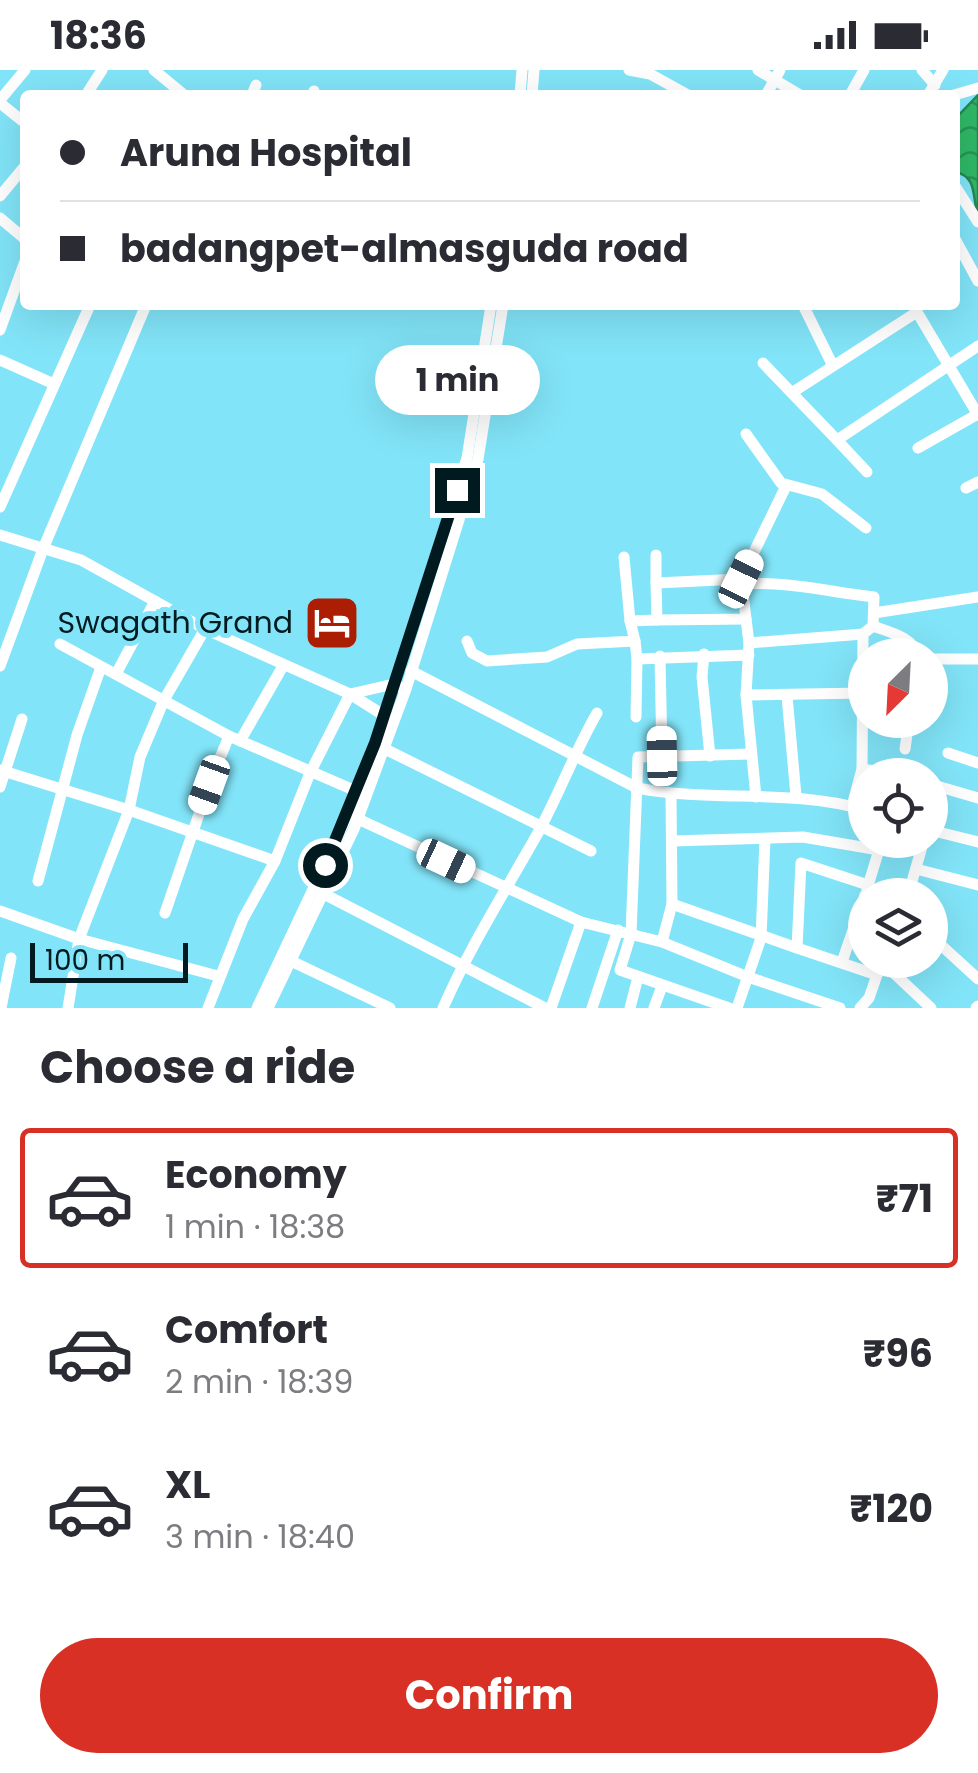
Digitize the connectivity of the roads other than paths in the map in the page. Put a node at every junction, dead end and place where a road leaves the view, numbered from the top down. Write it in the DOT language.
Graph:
graph roads {
  1 [pos="24,70"];
  2 [pos="154,70"];
  3 [pos="629,70"];
  4 [pos="758,70"];
  5 [pos="922,70"];
  6 [pos="944,70"];
  7 [pos="777,75"];
  8 [pos="178,90"];
  9 [pos="679,90"];
  10 [pos="931,90"];
  11 [pos="0,102"];
  12 [pos="20,119"];
  13 [pos="20,172"];
  14 [pos="960,194"];
  15 [pos="0,196"];
  16 [pos="0,218"];
  17 [pos="978,222"];
  18 [pos="20,234"];
  19 [pos="960,248"];
  20 [pos="20,275"];
  21 [pos="976,278"];
  22 [pos="88,310"];
  23 [pos="144,310"];
  24 [pos="490,310"];
  25 [pos="501,310"];
  26 [pos="808,310"];
  27 [pos="913,310"];
  28 [pos="917,310"];
  29 [pos="0,330"];
  30 [pos="978,346"];
  31 [pos="0,360"];
  32 [pos="763,362"];
  33 [pos="832,364"];
  34 [pos="948,367"];
  35 [pos="54,384"];
  36 [pos="793,392"];
  37 [pos="978,414"];
  38 [pos="746,434"];
  39 [pos="837,440"];
  40 [pos="918,448"];
  41 [pos="867,472"];
  42 [pos="978,482"];
  43 [pos="786,486"];
  44 [pos="966,488"];
  45 [pos="0,507"];
  46 [pos="866,528"];
  47 [pos="0,534"];
  48 [pos="43,549"];
  49 [pos="656,556"];
  50 [pos="624,557"];
  51 [pos="742,582"];
  52 [pos="656,583"];
  53 [pos="978,597"];
  54 [pos="155,601"];
  55 [pos="746,619"];
  56 [pos="656,620"];
  57 [pos="630,621"];
  58 [pos="870,624"];
  59 [pos="204,629"];
  60 [pos="869,638"];
  61 [pos="901,638"];
  62 [pos="466,641"];
  63 [pos="635,641"];
  64 [pos="60,644"];
  65 [pos="749,649"];
  66 [pos="704,654"];
  67 [pos="660,656"];
  68 [pos="637,659"];
  69 [pos="948,659"];
  70 [pos="978,659"];
  71 [pos="0,666"];
  72 [pos="283,666"];
  73 [pos="102,667"];
  74 [pos="411,671"];
  75 [pos="116,674"];
  76 [pos="400,686"];
  77 [pos="350,694"];
  78 [pos="848,694"];
  79 [pos="746,695"];
  80 [pos="787,696"];
  81 [pos="164,700"];
  82 [pos="597,713"];
  83 [pos="636,717"];
  84 [pos="389,718"];
  85 [pos="22,719"];
  86 [pos="234,738"];
  87 [pos="907,738"];
  88 [pos="385,749"];
  89 [pos="905,750"];
  90 [pos="948,753"];
  91 [pos="751,754"];
  92 [pos="572,756"];
  93 [pos="662,756"];
  94 [pos="710,756"];
  95 [pos="978,763"];
  96 [pos="2,771"];
  97 [pos="310,773"];
  98 [pos="0,787"];
  99 [pos="638,788"];
  100 [pos="63,789"];
  101 [pos="948,789"];
  102 [pos="356,791"];
  103 [pos="671,794"];
  104 [pos="756,796"];
  105 [pos="796,796"];
  106 [pos="978,798"];
  107 [pos="848,806"];
  108 [pos="129,810"];
  109 [pos="358,819"];
  110 [pos="540,828"];
  111 [pos="192,833"];
  112 [pos="948,834"];
  113 [pos="803,837"];
  114 [pos="765,838"];
  115 [pos="672,841"];
  116 [pos="848,842"];
  117 [pos="978,842"];
  118 [pos="590,851"];
  119 [pos="919,858"];
  120 [pos="275,860"];
  121 [pos="801,863"];
  122 [pos="916,868"];
  123 [pos="913,878"];
  124 [pos="38,880"];
  125 [pos="848,884"];
  126 [pos="978,885"];
  127 [pos="505,889"];
  128 [pos="324,894"];
  129 [pos="672,904"];
  130 [pos="0,910"];
  131 [pos="165,913"];
  132 [pos="580,922"];
  133 [pos="625,932"];
  134 [pos="762,938"];
  135 [pos="79,939"];
  136 [pos="662,942"];
  137 [pos="848,944"];
  138 [pos="797,948"];
  139 [pos="948,951"];
  140 [pos="11,958"];
  141 [pos="291,961"];
  142 [pos="842,962"];
  143 [pos="463,963"];
  144 [pos="848,964"];
  145 [pos="218,976"];
  146 [pos="638,977"];
  147 [pos="748,977"];
  148 [pos="876,978"];
  149 [pos="900,978"];
  150 [pos="978,978"];
  151 [pos="662,986"];
  152 [pos="693,1002"];
  153 [pos="865,1003"];
  154 [pos="2,1008"];
  155 [pos="68,1008"];
  156 [pos="208,1008"];
  157 [pos="256,1008"];
  158 [pos="268,1008"];
  159 [pos="390,1008"];
  160 [pos="443,1008"];
  161 [pos="548,1008"];
  162 [pos="592,1008"];
  163 [pos="630,1008"];
  164 [pos="654,1008"];
  165 [pos="729,1008"];
  166 [pos="737,1008"];
  167 [pos="840,1008"];
  168 [pos="881,1008"];
  169 [pos="931,1008"];
  1 -- 11 [label="street"];
  2 -- 8 [label="street"];
  3 -- 9 [label="street"];
  4 -- 7 [label="street"];
  5 -- 10 [label="street"];
  6 -- 10 [label="street"];
  11 -- 12 [label="street"];
  13 -- 15 [label="street"];
  14 -- 17 [label="street"];
  16 -- 18 [label="street"];
  19 -- 21 [label="street"];
  20 -- 29 [label="street"];
  22 -- 35 [label="street"];
  23 -- 48 [label="street"];
  24 -- 76 [label="street"];
  25 -- 74 [label="street"];
  26 -- 33 [label="street"];
  27 -- 33 [label="street"];
  28 -- 34 [label="street"];
  30 -- 34 [label="street"];
  31 -- 35 [label="street"];
  32 -- 36 [label="street"];
  33 -- 36 [label="street"];
  34 -- 37 [label="street"];
  34 -- 39 [label="street"];
  35 -- 45 [label="street"];
  36 -- 39 [label="street"];
  37 -- 40 [label="street"];
  38 -- 43 [label="street"];
  39 -- 41 [label="street"];
  42 -- 44 [label="street"];
  43 -- 46 [label="street"];
  43 -- 51 [label="street"];
  47 -- 48 [label="street"];
  48 -- 54 [label="street"];
  48 -- 71 [label="street"];
  49 -- 52 [label="street"];
  50 -- 57 [label="street"];
  51 -- 52 [label="street"];
  51 -- 55 [label="street"];
  51 -- 58 [label="street"];
  52 -- 56 [label="street"];
  53 -- 58 [label="street"];
  54 -- 59 [label="street"];
  54 -- 75 [label="street"];
  55 -- 56 [label="street"];
  55 -- 65 [label="street"];
  56 -- 57 [label="street"];
  57 -- 63 [label="street"];
  58 -- 60 [label="street"];
  58 -- 61 [label="street"];
  58 -- 65 [label="street"];
  59 -- 72 [label="street"];
  59 -- 81 [label="street"];
  62 -- 63 [label="street"];
  63 -- 68 [label="street"];
  64 -- 73 [label="street"];
  65 -- 66 [label="street"];
  65 -- 79 [label="street"];
  66 -- 67 [label="street"];
  66 -- 94 [label="street"];
  67 -- 68 [label="street"];
  67 -- 93 [label="street"];
  68 -- 83 [label="street"];
  69 -- 70 [label="street"];
  72 -- 77 [label="street"];
  72 -- 86 [label="street"];
  73 -- 75 [label="street"];
  73 -- 100 [label="street"];
  74 -- 76 [label="street"];
  74 -- 92 [label="street"];
  75 -- 81 [label="street"];
  76 -- 77 [label="street"];
  76 -- 84 [label="street"];
  77 -- 84 [label="street"];
  77 -- 97 [label="street"];
  78 -- 80 [label="street"];
  79 -- 80 [label="street"];
  79 -- 91 [label="street"];
  80 -- 105 [label="street"];
  81 -- 86 [label="street"];
  81 -- 108 [label="street"];
  82 -- 92 [label="street"];
  84 -- 88 [label="street"];
  84 -- 102 [label="street"];
  85 -- 96 [label="street"];
  86 -- 97 [label="street"];
  86 -- 111 [label="street"];
  87 -- 89 [label="street"];
  88 -- 109 [label="street"];
  88 -- 110 [label="street"];
  90 -- 95 [label="street"];
  91 -- 94 [label="street"];
  91 -- 104 [label="street"];
  92 -- 99 [label="street"];
  92 -- 110 [label="street"];
  93 -- 94 [label="street"];
  93 -- 99 [label="street"];
  96 -- 98 [label="street"];
  96 -- 100 [label="street"];
  97 -- 102 [label="street"];
  97 -- 120 [label="street"];
  99 -- 103 [label="street"];
  99 -- 133 [label="street"];
  100 -- 108 [label="street"];
  100 -- 124 [label="street"];
  101 -- 106 [label="street"];
  102 -- 157 [label="street"];
  103 -- 104 [label="street"];
  103 -- 115 [label="street"];
  104 -- 105 [label="street"];
  105 -- 107 [label="street"];
  108 -- 111 [label="street"];
  108 -- 135 [label="street"];
  109 -- 127 [label="street"];
  109 -- 128 [label="street"];
  110 -- 118 [label="street"];
  110 -- 127 [label="street"];
  111 -- 120 [label="street"];
  111 -- 131 [label="street"];
  112 -- 117 [label="street"];
  113 -- 114 [label="street"];
  113 -- 116 [label="street"];
  113 -- 121 [label="street"];
  114 -- 115 [label="street"];
  114 -- 134 [label="street"];
  115 -- 129 [label="street"];
  119 -- 122 [label="street"];
  120 -- 145 [label="street"];
  121 -- 125 [label="street"];
  121 -- 138 [label="street"];
  122 -- 123 [label="street"];
  122 -- 126 [label="street"];
  127 -- 132 [label="street"];
  127 -- 143 [label="street"];
  128 -- 141 [label="street"];
  128 -- 143 [label="street"];
  129 -- 134 [label="street"];
  129 -- 136 [label="street"];
  130 -- 135 [label="street"];
  132 -- 133 [label="street"];
  132 -- 161 [label="street"];
  133 -- 136 [label="street"];
  133 -- 146 [label="street"];
  133 -- 162 [label="street"];
  134 -- 138 [label="street"];
  134 -- 147 [label="street"];
  135 -- 145 [label="street"];
  135 -- 155 [label="street"];
  136 -- 147 [label="street"];
  137 -- 142 [label="street"];
  138 -- 142 [label="street"];
  139 -- 150 [label="street"];
  140 -- 154 [label="street"];
  141 -- 158 [label="street"];
  141 -- 159 [label="street"];
  142 -- 144 [label="street"];
  143 -- 160 [label="street"];
  143 -- 161 [label="street"];
  145 -- 156 [label="street"];
  146 -- 151 [label="street"];
  146 -- 163 [label="street"];
  147 -- 166 [label="street"];
  147 -- 167 [label="street"];
  148 -- 153 [label="street"];
  149 -- 169 [label="street"];
  151 -- 152 [label="street"];
  151 -- 164 [label="street"];
  152 -- 165 [label="street"];
  153 -- 168 [label="street"];
}
